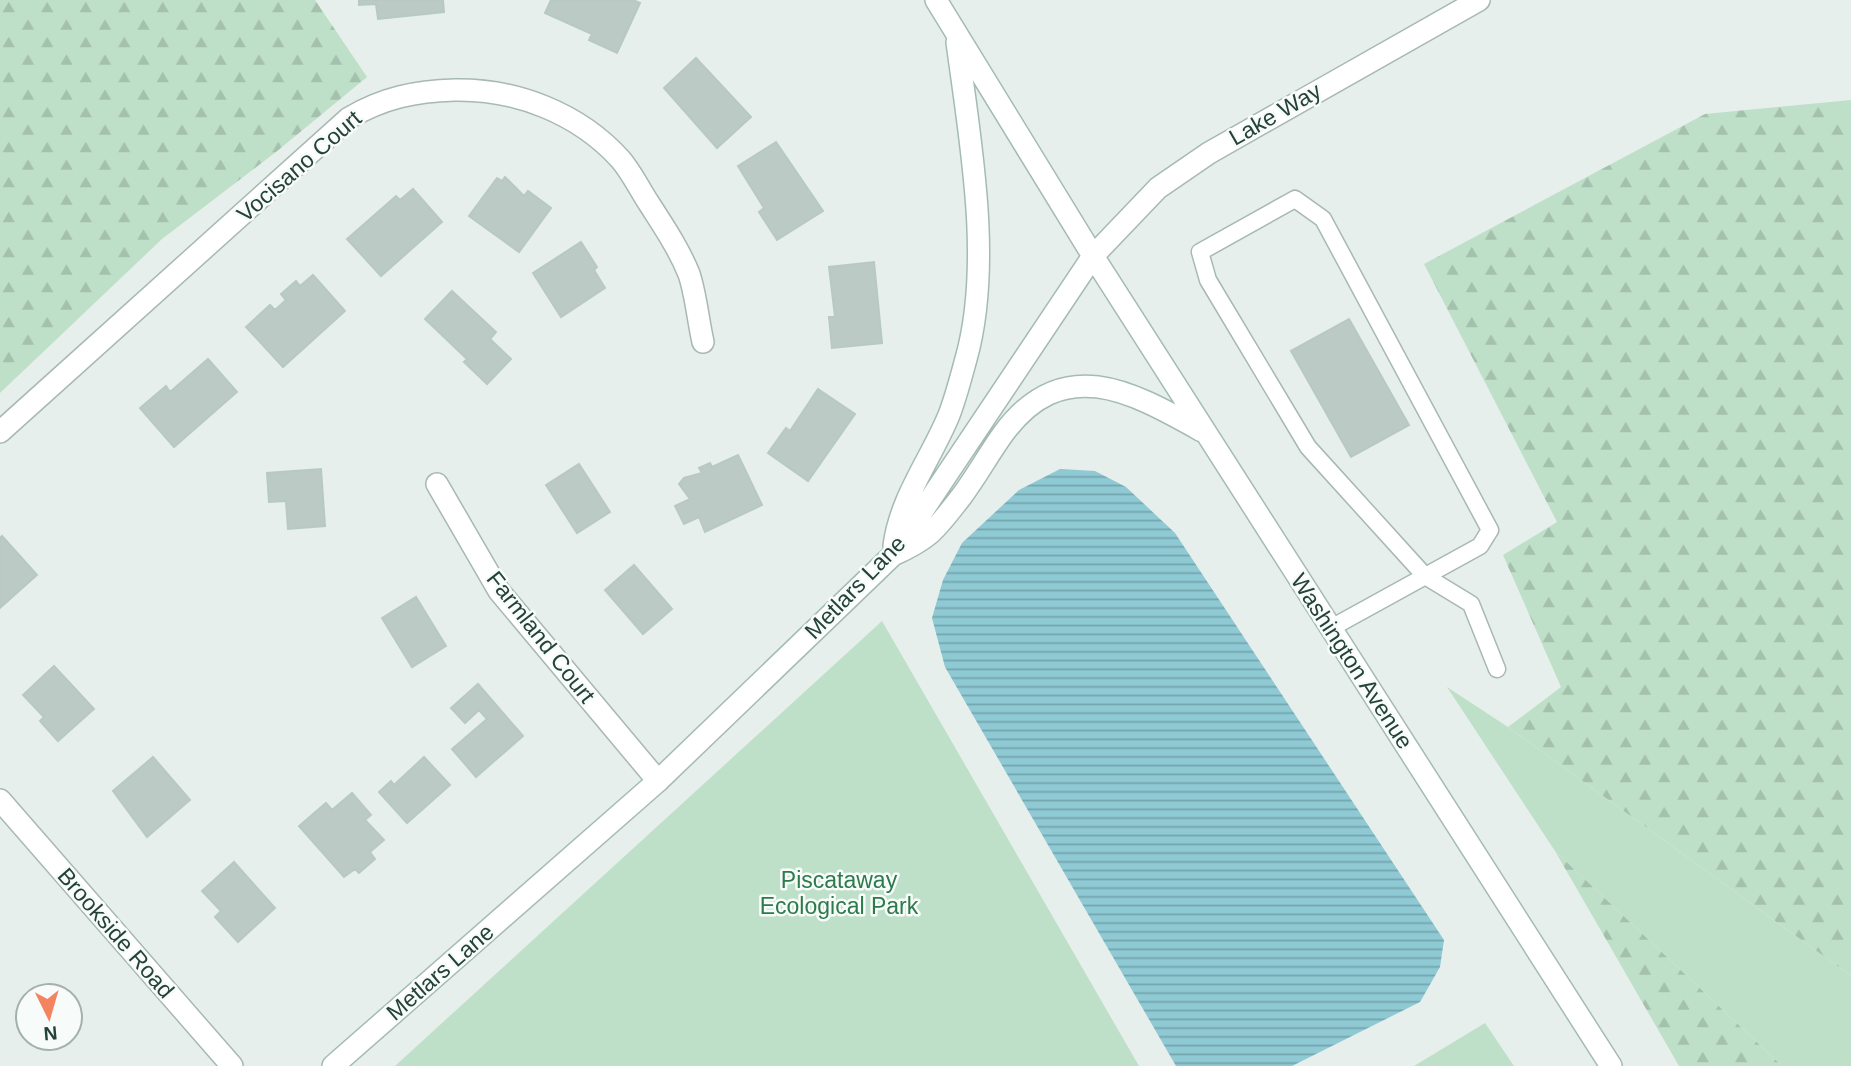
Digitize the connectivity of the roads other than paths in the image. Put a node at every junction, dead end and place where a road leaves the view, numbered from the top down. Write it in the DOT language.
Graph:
graph roads {
  1 [pos="936,0"];
  2 [pos="1479,0"];
  3 [pos="956,33"];
  4 [pos="1093,256"];
  5 [pos="703,342"];
  6 [pos="0,432"];
  7 [pos="1206,433"];
  8 [pos="437,484"];
  9 [pos="893,555"];
  10 [pos="1425,576"];
  11 [pos="1331,628"];
  12 [pos="1497,669"];
  13 [pos="658,781"];
  14 [pos="0,800"];
  15 [pos="232,1066"];
  16 [pos="333,1066"];
  17 [pos="1611,1066"];
  1 -- 3 [label="street"];
  2 -- 4 [label="street, Lake Way"];
  3 -- 4 [label="street"];
  3 -- 9 [label="street"];
  4 -- 7 [label="street, Washington Avenue"];
  4 -- 9 [label="street, Metlars Lane"];
  5 -- 6 [label="street, Vocisano Court"];
  7 -- 9 [label="street"];
  7 -- 11 [label="street, Washington Avenue"];
  8 -- 13 [label="street, Farmland Court"];
  9 -- 13 [label="street, Metlars Lane"];
  10 -- 10 [label="lane"];
  10 -- 11 [label="lane"];
  10 -- 12 [label="lane"];
  11 -- 17 [label="street, Washington Avenue"];
  13 -- 16 [label="street, Metlars Lane"];
  14 -- 15 [label="street, Brookside Road"];
}
